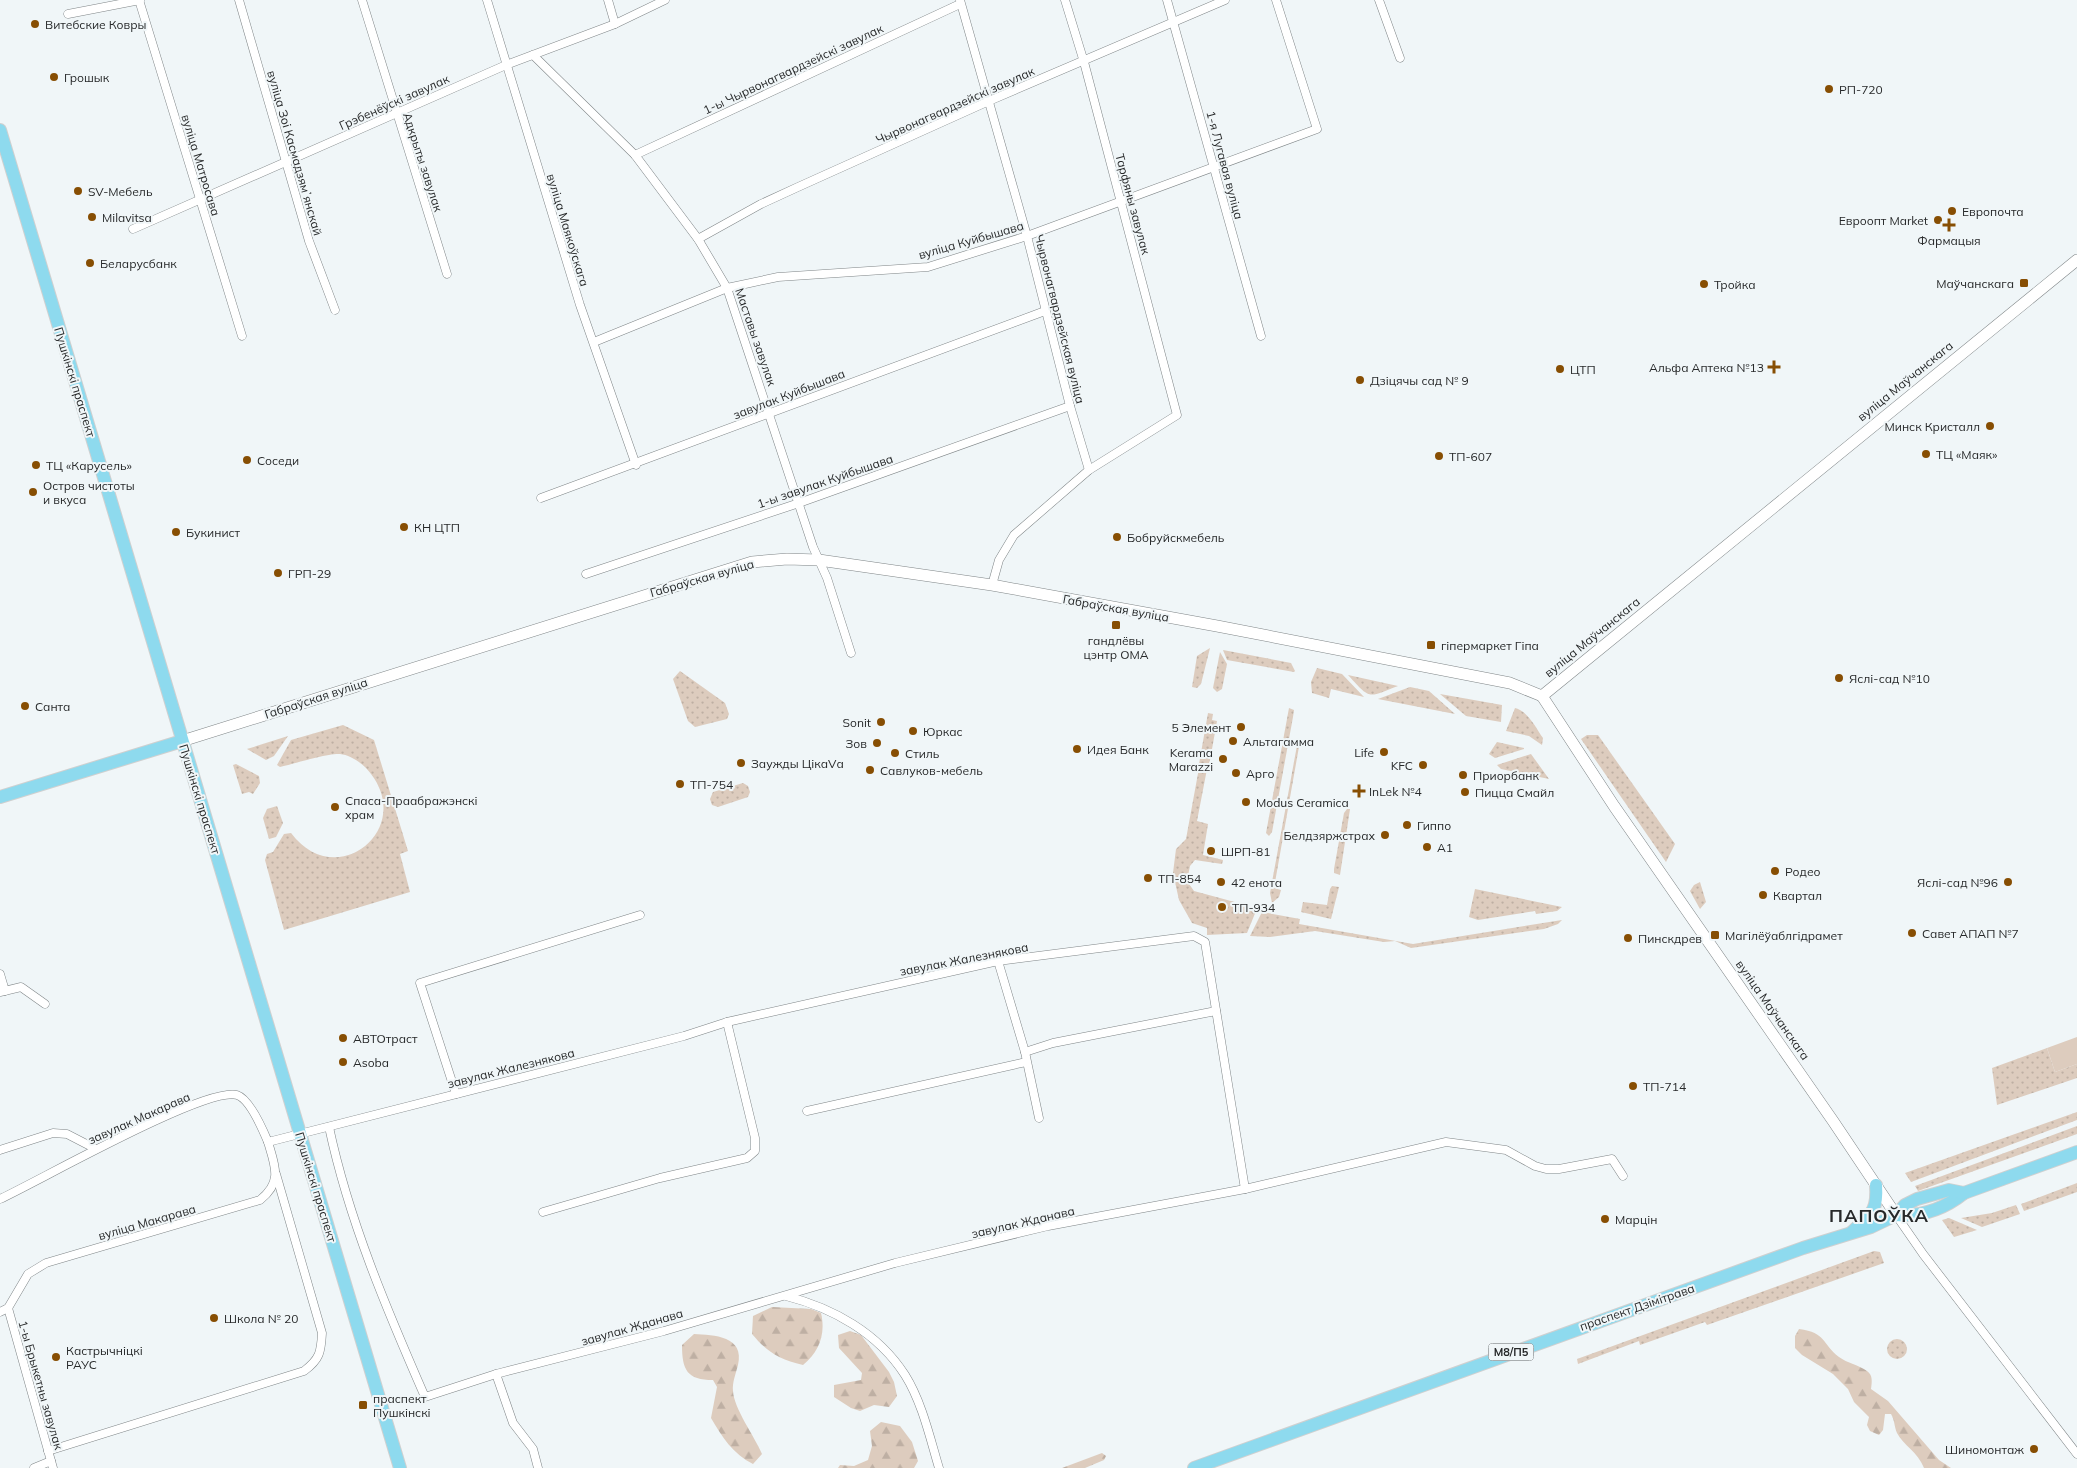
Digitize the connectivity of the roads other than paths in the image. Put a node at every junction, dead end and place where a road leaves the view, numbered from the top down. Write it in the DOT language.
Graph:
graph roads {
  1 [pos="140,0"];
  2 [pos="239,0"];
  3 [pos="362,0"];
  4 [pos="486,0"];
  5 [pos="608,0"];
  6 [pos="665,0"];
  7 [pos="1065,0"];
  8 [pos="1167,0"];
  9 [pos="1226,0"];
  10 [pos="1276,0"];
  11 [pos="1379,0"];
  12 [pos="960,2"];
  13 [pos="68,14"];
  14 [pos="1173,22"];
  15 [pos="615,24"];
  16 [pos="533,55"];
  17 [pos="1400,58"];
  18 [pos="1084,62"];
  19 [pos="506,65"];
  20 [pos="989,101"];
  21 [pos="396,114"];
  22 [pos="0,130"];
  23 [pos="635,155"];
  24 [pos="286,162"];
  25 [pos="1214,165"];
  26 [pos="200,201"];
  27 [pos="1121,201"];
  28 [pos="133,229"];
  29 [pos="1027,236"];
  30 [pos="698,239"];
  31 [pos="2077,260"];
  32 [pos="447,274"];
  33 [pos="727,288"];
  34 [pos="334,310"];
  35 [pos="1045,311"];
  36 [pos="242,336"];
  37 [pos="1261,336"];
  38 [pos="594,342"];
  39 [pos="1070,406"];
  40 [pos="769,413"];
  41 [pos="636,465"];
  42 [pos="1090,470"];
  43 [pos="541,498"];
  44 [pos="799,503"];
  45 [pos="819,560"];
  46 [pos="586,574"];
  47 [pos="992,585"];
  48 [pos="851,653"];
  49 [pos="1542,696"];
  50 [pos="182,741"];
  51 [pos="0,798"];
  52 [pos="640,916"];
  53 [pos="998,961"];
  54 [pos="0,974"];
  55 [pos="3,991"];
  56 [pos="45,1004"];
  57 [pos="1216,1011"];
  58 [pos="728,1022"];
  59 [pos="1024,1052"];
  60 [pos="1026,1062"];
  61 [pos="456,1094"];
  62 [pos="807,1111"];
  63 [pos="1040,1118"];
  64 [pos="329,1127"];
  65 [pos="300,1136"];
  66 [pos="268,1142"];
  67 [pos="96,1149"];
  68 [pos="0,1150"];
  69 [pos="2077,1152"];
  70 [pos="276,1174"];
  71 [pos="1623,1176"];
  72 [pos="1876,1185"];
  73 [pos="1245,1189"];
  74 [pos="0,1199"];
  75 [pos="543,1212"];
  76 [pos="1896,1215"];
  77 [pos="1850,1233"];
  78 [pos="786,1295"];
  79 [pos="8,1308"];
  80 [pos="0,1312"];
  81 [pos="496,1374"];
  82 [pos="48,1451"];
  83 [pos="2077,1454"];
  84 [pos="52,1465"];
  85 [pos="34,1468"];
  86 [pos="400,1468"];
  87 [pos="538,1468"];
  88 [pos="940,1468"];
  89 [pos="1194,1468"];
  1 -- 13 [label="street"];
  1 -- 26 [label="street, вуліца Матросава"];
  2 -- 24 [label="street, вуліца Зоі Касмадзямʼянскай"];
  3 -- 21 [label="street, Адкрыты завулак"];
  4 -- 19 [label="street, вуліца Маякоўскага"];
  5 -- 15 [label="street"];
  6 -- 15 [label="street, Грэбенёўскі завулак"];
  7 -- 18 [label="street, Тарфяны завулак"];
  8 -- 14 [label="street, 1-я Лугавая вуліца"];
  9 -- 14 [label="street, Чырвонагвардзейскі завулак"];
  10 -- 25 [label="street, вуліца Куйбышава"];
  11 -- 17 [label="street"];
  12 -- 20 [label="street, Чырвонагвардзейская вуліца"];
  12 -- 23 [label="street, 1-ы Чырвонагвардзейскі завулак"];
  14 -- 18 [label="street, Чырвонагвардзейскі завулак"];
  14 -- 25 [label="street, 1-я Лугавая вуліца"];
  15 -- 16 [label="street, Грэбенёўскі завулак"];
  16 -- 19 [label="street, Грэбенёўскі завулак"];
  16 -- 23 [label="street, Маставы завулак"];
  18 -- 20 [label="street, Чырвонагвардзейскі завулак"];
  18 -- 27 [label="street, Тарфяны завулак"];
  19 -- 21 [label="street, Грэбенёўскі завулак"];
  19 -- 38 [label="street, вуліца Маякоўскага"];
  20 -- 29 [label="street, Чырвонагвардзейская вуліца"];
  20 -- 30 [label="street, Чырвонагвардзейскі завулак"];
  21 -- 24 [label="street, Грэбенёўскі завулак"];
  21 -- 32 [label="street, Адкрыты завулак"];
  22 -- 50 [label="main road, Пушкінскі праспект"];
  23 -- 30 [label="street, Маставы завулак"];
  24 -- 26 [label="street, Грэбенёўскі завулак"];
  24 -- 34 [label="street, вуліца Зоі Касмадзямʼянскай"];
  25 -- 27 [label="street, вуліца Куйбышава"];
  25 -- 37 [label="street, 1-я Лугавая вуліца"];
  26 -- 28 [label="street, Грэбенёўскі завулак"];
  26 -- 36 [label="street, вуліца Матросава"];
  27 -- 29 [label="street, вуліца Куйбышава"];
  27 -- 42 [label="street, Тарфяны завулак"];
  29 -- 33 [label="street, вуліца Куйбышава"];
  29 -- 35 [label="street, Чырвонагвардзейская вуліца"];
  30 -- 33 [label="street, Маставы завулак"];
  31 -- 49 [label="main road, вуліца Маўчанскага"];
  33 -- 38 [label="street, вуліца Куйбышава"];
  33 -- 40 [label="street, Маставы завулак"];
  35 -- 39 [label="street, Чырвонагвардзейская вуліца"];
  35 -- 40 [label="street, завулак Куйбышава"];
  38 -- 41 [label="street, вуліца Маякоўскага"];
  39 -- 42 [label="street, Чырвонагвардзейская вуліца"];
  39 -- 44 [label="street, 1-ы завулак Куйбышава"];
  40 -- 41 [label="street, завулак Куйбышава"];
  40 -- 44 [label="street, Маставы завулак"];
  41 -- 43 [label="street, завулак Куйбышава"];
  42 -- 47 [label="street"];
  44 -- 45 [label="street, Маставы завулак"];
  44 -- 46 [label="street, 1-ы завулак Куйбышава"];
  45 -- 47 [label="main road, Габраўская вуліца"];
  45 -- 48 [label="street, Маставы завулак"];
  45 -- 50 [label="main road, Габраўская вуліца"];
  47 -- 49 [label="main road, Габраўская вуліца"];
  49 -- 72 [label="main road, вуліца Маўчанскага"];
  50 -- 51 [label="main road, Габраўская вуліца"];
  50 -- 65 [label="main road, Пушкінскі праспект"];
  52 -- 61 [label="street"];
  53 -- 57 [label="street, завулак Жалезнякова"];
  53 -- 58 [label="street, завулак Жалезнякова"];
  53 -- 59 [label="street"];
  54 -- 55 [label="street"];
  55 -- 56 [label="street"];
  57 -- 59 [label="street"];
  57 -- 73 [label="street"];
  58 -- 61 [label="street, завулак Жалезнякова"];
  58 -- 75 [label="street"];
  59 -- 60 [label="street"];
  60 -- 62 [label="street"];
  60 -- 63 [label="street"];
  61 -- 64 [label="street, завулак Жалезнякова"];
  64 -- 65 [label="street, завулак Жалезнякова"];
  64 -- 81 [label="street, завулак Жданава"];
  65 -- 66 [label="street"];
  65 -- 86 [label="main road, Пушкінскі праспект"];
  66 -- 67 [label="street, завулак Макарава"];
  66 -- 70 [label="street"];
  67 -- 68 [label="street"];
  67 -- 74 [label="street, завулак Макарава"];
  69 -- 76 [label="main road, праспект Дзімітрава / М8/П5"];
  70 -- 79 [label="street, вуліца Макарава"];
  70 -- 82 [label="street"];
  71 -- 73 [label="street, завулак Жданава"];
  72 -- 76 [label="main road, вуліца Маўчанскага"];
  72 -- 77 [label="main road"];
  73 -- 78 [label="street, завулак Жданава"];
  76 -- 77 [label="main road, праспект Дзімітрава / М8/П5"];
  76 -- 83 [label="street"];
  77 -- 89 [label="main road, праспект Дзімітрава / М8/П5"];
  78 -- 81 [label="street, завулак Жданава"];
  78 -- 88 [label="street"];
  79 -- 80 [label="street"];
  79 -- 82 [label="street, 1-ы Брыкетны завулак"];
  81 -- 87 [label="street"];
  82 -- 84 [label="street, 1-ы Брыкетны завулак"];
  84 -- 85 [label="street"];
}
